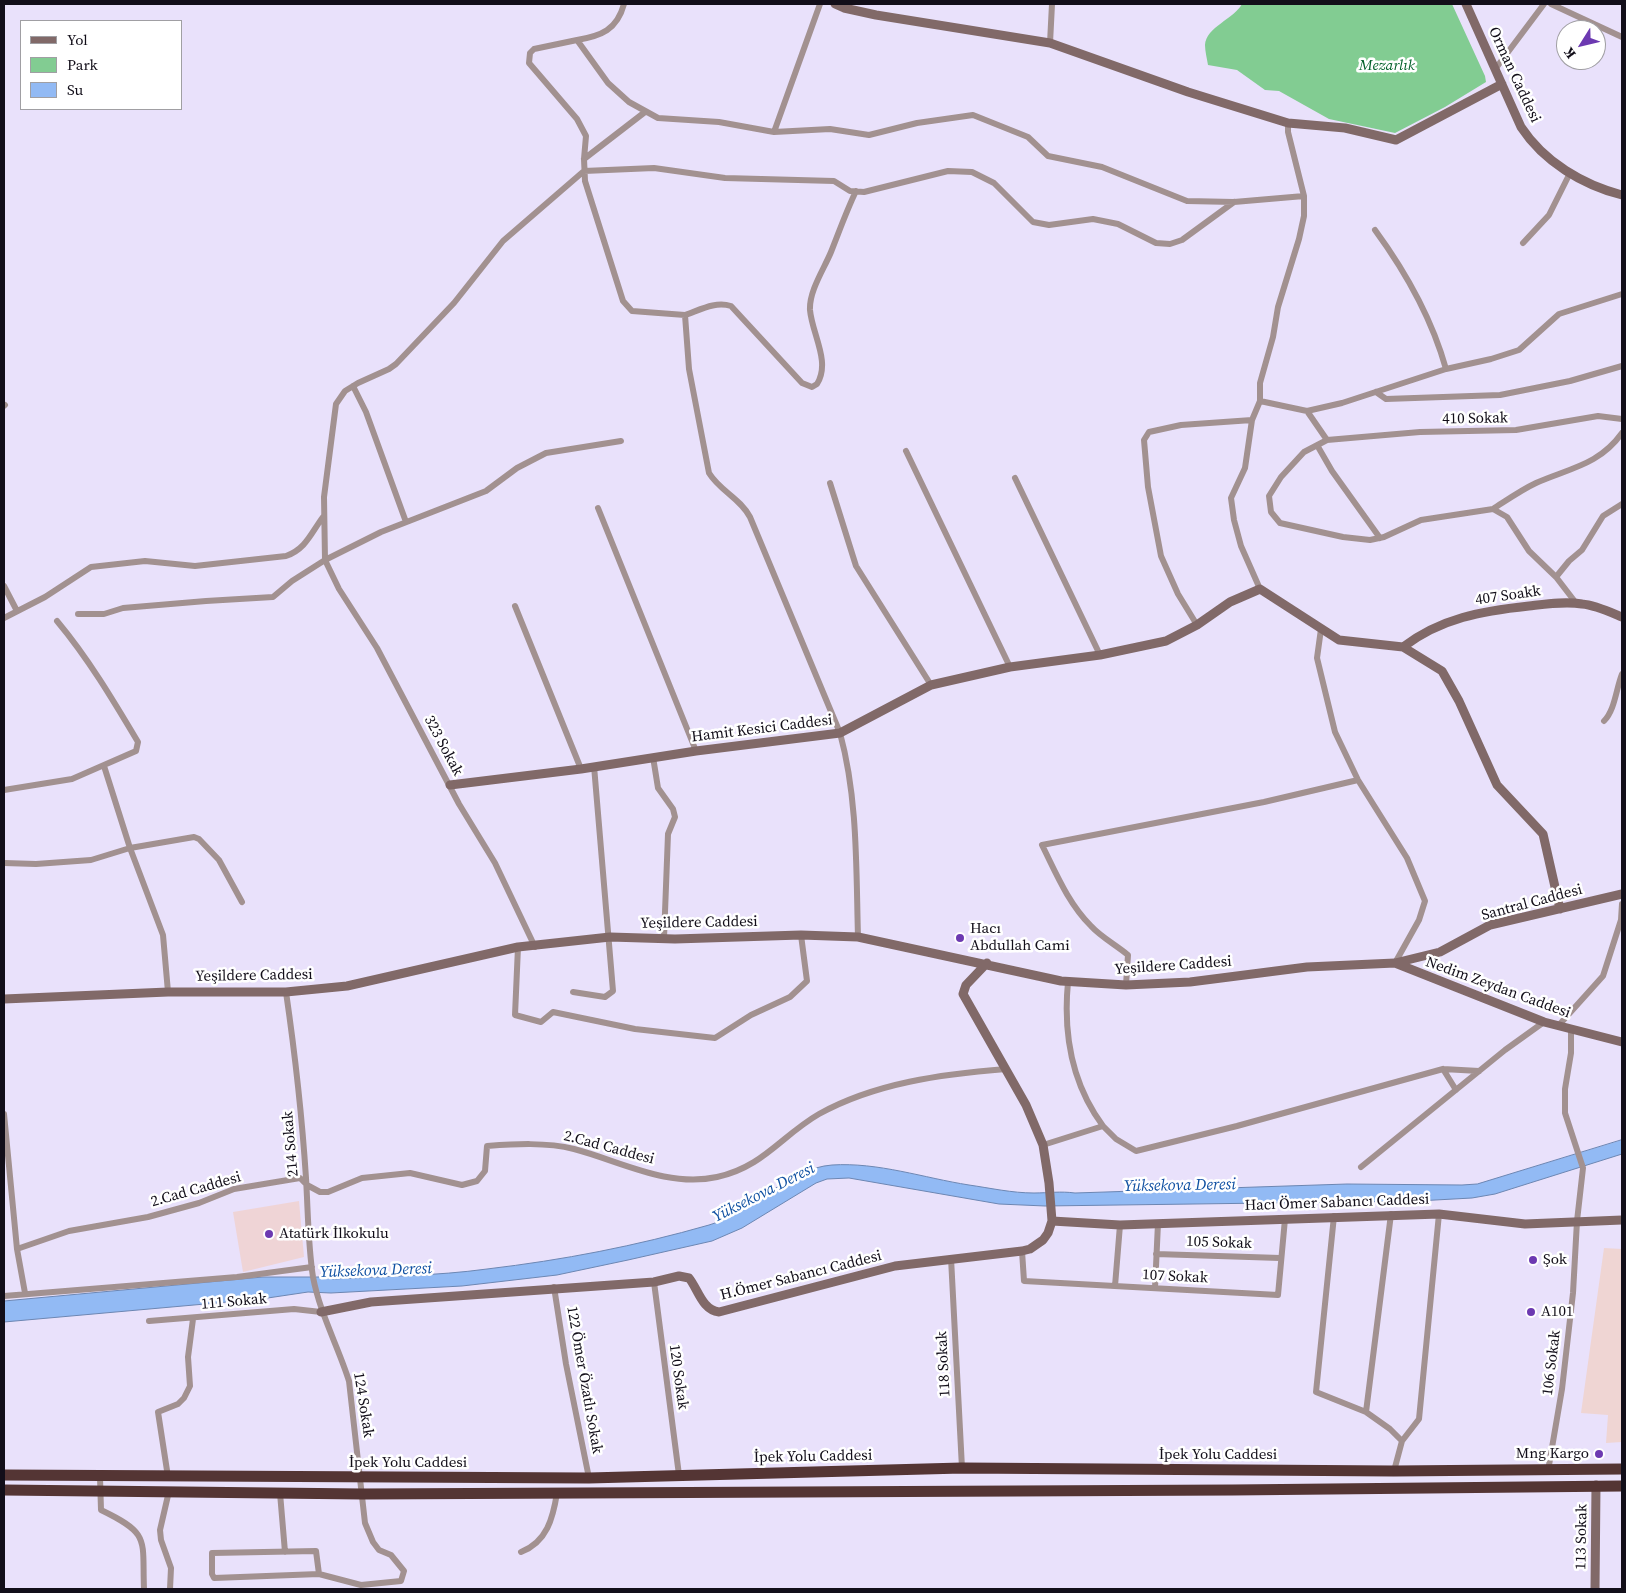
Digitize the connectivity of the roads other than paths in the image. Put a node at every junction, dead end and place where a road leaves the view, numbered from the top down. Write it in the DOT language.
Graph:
graph roads {
  1 [pos="624,4"];
  2 [pos="820,4"];
  3 [pos="835,4"];
  4 [pos="1052,4"];
  5 [pos="1466,4"];
  6 [pos="1544,4"];
  7 [pos="1551,4"];
  8 [pos="1622,37"];
  9 [pos="577,40"];
  10 [pos="1050,43"];
  11 [pos="1496,68"];
  12 [pos="1502,84"];
  13 [pos="645,112"];
  14 [pos="1288,123"];
  15 [pos="774,132"];
  16 [pos="584,159"];
  17 [pos="584,171"];
  18 [pos="1570,173"];
  19 [pos="856,192"];
  20 [pos="1622,195"];
  21 [pos="1304,196"];
  22 [pos="1234,202"];
  23 [pos="1375,230"];
  24 [pos="1523,243"];
  25 [pos="1620,297"];
  26 [pos="685,315"];
  27 [pos="1622,366"];
  28 [pos="1446,369"];
  29 [pos="353,386"];
  30 [pos="1376,392"];
  31 [pos="1260,401"];
  32 [pos="1307,411"];
  33 [pos="1622,419"];
  34 [pos="1252,420"];
  35 [pos="1622,433"];
  36 [pos="621,440"];
  37 [pos="1327,440"];
  38 [pos="1317,445"];
  39 [pos="906,451"];
  40 [pos="1015,478"];
  41 [pos="830,483"];
  42 [pos="1622,504"];
  43 [pos="598,508"];
  44 [pos="1493,509"];
  45 [pos="323,517"];
  46 [pos="406,522"];
  47 [pos="1380,538"];
  48 [pos="325,560"];
  49 [pos="1556,577"];
  50 [pos="4,586"];
  51 [pos="1260,589"];
  52 [pos="1576,604"];
  53 [pos="515,606"];
  54 [pos="17,611"];
  55 [pos="78,614"];
  56 [pos="1622,616"];
  57 [pos="4,618"];
  58 [pos="57,621"];
  59 [pos="1196,625"];
  60 [pos="1321,629"];
  61 [pos="1403,647"];
  62 [pos="1100,655"];
  63 [pos="1010,667"];
  64 [pos="1622,674"];
  65 [pos="931,685"];
  66 [pos="1604,720"];
  67 [pos="840,733"];
  68 [pos="696,751"];
  69 [pos="653,758"];
  70 [pos="104,766"];
  71 [pos="594,766"];
  72 [pos="582,769"];
  73 [pos="1358,780"];
  74 [pos="450,785"];
  75 [pos="4,790"];
  76 [pos="130,848"];
  77 [pos="4,863"];
  78 [pos="1622,894"];
  79 [pos="242,902"];
  80 [pos="1622,904"];
  81 [pos="1560,909"];
  82 [pos="1621,920"];
  83 [pos="801,935"];
  84 [pos="610,937"];
  85 [pos="858,937"];
  86 [pos="664,938"];
  87 [pos="535,946"];
  88 [pos="518,947"];
  89 [pos="986,963"];
  90 [pos="1395,963"];
  91 [pos="1068,982"];
  92 [pos="1126,986"];
  93 [pos="168,992"];
  94 [pos="286,992"];
  95 [pos="573,992"];
  96 [pos="4,1000"];
  97 [pos="1544,1022"];
  98 [pos="1559,1025"];
  99 [pos="1571,1030"];
  100 [pos="1622,1042"];
  101 [pos="1006,1069"];
  102 [pos="1444,1069"];
  103 [pos="1479,1071"];
  104 [pos="1456,1090"];
  105 [pos="4,1114"];
  106 [pos="5,1124"];
  107 [pos="1103,1126"];
  108 [pos="1043,1145"];
  109 [pos="1361,1167"];
  110 [pos="307,1185"];
  111 [pos="1391,1214"];
  112 [pos="1439,1214"];
  113 [pos="1051,1216"];
  114 [pos="1334,1216"];
  115 [pos="1286,1219"];
  116 [pos="1622,1220"];
  117 [pos="1577,1221"];
  118 [pos="1158,1223"];
  119 [pos="1120,1225"];
  120 [pos="17,1249"];
  121 [pos="1022,1251"];
  122 [pos="1156,1254"];
  123 [pos="951,1258"];
  124 [pos="1280,1258"];
  125 [pos="312,1267"];
  126 [pos="654,1282"];
  127 [pos="1115,1286"];
  128 [pos="554,1287"];
  129 [pos="1155,1288"];
  130 [pos="25,1293"];
  131 [pos="317,1294"];
  132 [pos="4,1296"];
  133 [pos="321,1312"];
  134 [pos="193,1318"];
  135 [pos="149,1321"];
  136 [pos="1366,1412"];
  137 [pos="1402,1441"];
  138 [pos="962,1468"];
  139 [pos="1622,1469"];
  140 [pos="1394,1471"];
  141 [pos="1548,1471"];
  142 [pos="4,1475"];
  143 [pos="679,1475"];
  144 [pos="100,1476"];
  145 [pos="168,1477"];
  146 [pos="361,1478"];
  147 [pos="589,1478"];
  148 [pos="1596,1486"];
  149 [pos="1622,1486"];
  150 [pos="4,1490"];
  151 [pos="100,1491"];
  152 [pos="169,1492"];
  153 [pos="280,1493"];
  154 [pos="557,1493"];
  155 [pos="362,1494"];
  156 [pos="285,1552"];
  157 [pos="521,1552"];
  158 [pos="319,1574"];
  159 [pos="144,1589"];
  160 [pos="170,1589"];
  161 [pos="1595,1589"];
  1 -- 9 [label="street"];
  2 -- 15 [label="street"];
  3 -- 10 [label="street"];
  4 -- 10 [label="street"];
  5 -- 11 [label="street, Orman Caddesi"];
  6 -- 11 [label="street"];
  7 -- 8 [label="street"];
  9 -- 13 [label="street"];
  9 -- 16 [label="street"];
  10 -- 14 [label="street"];
  11 -- 12 [label="street, Orman Caddesi"];
  12 -- 14 [label="street"];
  12 -- 18 [label="street, Orman Caddesi"];
  13 -- 15 [label="street"];
  13 -- 16 [label="street"];
  14 -- 21 [label="street"];
  15 -- 22 [label="street"];
  16 -- 17 [label="street"];
  17 -- 19 [label="street"];
  17 -- 26 [label="street"];
  17 -- 29 [label="street"];
  18 -- 20 [label="street, Orman Caddesi"];
  18 -- 24 [label="street"];
  19 -- 22 [label="street"];
  19 -- 26 [label="street"];
  21 -- 22 [label="street"];
  21 -- 31 [label="street"];
  23 -- 28 [label="street"];
  25 -- 28 [label="street"];
  26 -- 67 [label="street"];
  27 -- 30 [label="street"];
  28 -- 30 [label="street"];
  29 -- 45 [label="street"];
  29 -- 46 [label="street"];
  30 -- 32 [label="street"];
  31 -- 32 [label="street"];
  31 -- 34 [label="street"];
  32 -- 37 [label="street"];
  33 -- 37 [label="street, 410 Sokak"];
  34 -- 51 [label="street"];
  34 -- 59 [label="street"];
  35 -- 44 [label="street"];
  36 -- 46 [label="street"];
  37 -- 38 [label="street"];
  38 -- 47 [label="street"];
  38 -- 47 [label="street"];
  39 -- 63 [label="street"];
  40 -- 62 [label="street"];
  41 -- 65 [label="street"];
  42 -- 49 [label="street"];
  43 -- 68 [label="street"];
  44 -- 47 [label="street"];
  44 -- 49 [label="street"];
  45 -- 48 [label="street"];
  45 -- 54 [label="street"];
  46 -- 48 [label="street"];
  48 -- 55 [label="street"];
  48 -- 74 [label="street, 323 Sokak"];
  49 -- 52 [label="street"];
  50 -- 54 [label="street"];
  51 -- 59 [label="street, Hamit Kesici Caddesi"];
  51 -- 60 [label="street"];
  52 -- 56 [label="street, 407 Soakk"];
  52 -- 61 [label="street, 407 Soakk"];
  53 -- 72 [label="street"];
  54 -- 57 [label="street"];
  58 -- 70 [label="street"];
  59 -- 62 [label="street, Hamit Kesici Caddesi"];
  60 -- 61 [label="street"];
  60 -- 73 [label="street"];
  61 -- 81 [label="street"];
  62 -- 63 [label="street, Hamit Kesici Caddesi"];
  63 -- 65 [label="street, Hamit Kesici Caddesi"];
  64 -- 66 [label="street"];
  65 -- 67 [label="street, Hamit Kesici Caddesi"];
  67 -- 68 [label="street, Hamit Kesici Caddesi"];
  67 -- 85 [label="street"];
  68 -- 69 [label="street, Hamit Kesici Caddesi"];
  69 -- 71 [label="street, Hamit Kesici Caddesi"];
  69 -- 86 [label="street"];
  70 -- 75 [label="street"];
  70 -- 76 [label="street"];
  71 -- 72 [label="street, Hamit Kesici Caddesi"];
  71 -- 84 [label="street"];
  72 -- 74 [label="street, Hamit Kesici Caddesi"];
  73 -- 90 [label="street"];
  73 -- 92 [label="street"];
  74 -- 87 [label="street, 323 Sokak"];
  76 -- 77 [label="street"];
  76 -- 79 [label="street"];
  76 -- 93 [label="street"];
  78 -- 81 [label="street, Santral Caddesi"];
  80 -- 82 [label="street"];
  81 -- 90 [label="street, Santral Caddesi"];
  82 -- 98 [label="street"];
  83 -- 85 [label="street, Yeşildere Caddesi"];
  83 -- 86 [label="street, Yeşildere Caddesi"];
  83 -- 88 [label="street"];
  84 -- 86 [label="street, Yeşildere Caddesi"];
  84 -- 87 [label="street, Yeşildere Caddesi"];
  84 -- 95 [label="street"];
  85 -- 89 [label="street, Yeşildere Caddesi"];
  87 -- 88 [label="street, Yeşildere Caddesi"];
  88 -- 94 [label="street, Yeşildere Caddesi"];
  89 -- 91 [label="street, Yeşildere Caddesi"];
  89 -- 101 [label="street"];
  90 -- 92 [label="street, Yeşildere Caddesi"];
  90 -- 97 [label="street, Nedim Zeydan Caddesi"];
  91 -- 92 [label="street, Yeşildere Caddesi"];
  91 -- 107 [label="street"];
  93 -- 94 [label="street, Yeşildere Caddesi"];
  93 -- 96 [label="street, Yeşildere Caddesi"];
  94 -- 110 [label="street, 214 Sokak"];
  97 -- 98 [label="street, Nedim Zeydan Caddesi"];
  97 -- 103 [label="street"];
  98 -- 99 [label="street, Nedim Zeydan Caddesi"];
  99 -- 100 [label="street, Nedim Zeydan Caddesi"];
  99 -- 117 [label="street, 106 Sokak"];
  101 -- 108 [label="street"];
  101 -- 110 [label="street, 2.Cad Caddesi"];
  102 -- 103 [label="street"];
  102 -- 104 [label="street"];
  102 -- 107 [label="street"];
  103 -- 104 [label="street"];
  104 -- 109 [label="street"];
  105 -- 106 [label="street"];
  106 -- 120 [label="street"];
  107 -- 108 [label="street"];
  108 -- 113 [label="street"];
  110 -- 120 [label="street, 2.Cad Caddesi"];
  110 -- 125 [label="street, 214 Sokak"];
  111 -- 112 [label="street, Hacı Ömer Sabancı Caddesi"];
  111 -- 114 [label="street, Hacı Ömer Sabancı Caddesi"];
  111 -- 136 [label="street"];
  112 -- 117 [label="street, Hacı Ömer Sabancı Caddesi"];
  112 -- 137 [label="street"];
  113 -- 119 [label="street, Hacı Ömer Sabancı Caddesi"];
  113 -- 121 [label="street, H.Ömer Sabancı Caddesi"];
  114 -- 115 [label="street, Hacı Ömer Sabancı Caddesi"];
  114 -- 136 [label="street"];
  115 -- 118 [label="street, Hacı Ömer Sabancı Caddesi"];
  115 -- 124 [label="street, 107 Sokak"];
  116 -- 117 [label="street, Hacı Ömer Sabancı Caddesi"];
  117 -- 141 [label="street, 106 Sokak"];
  118 -- 119 [label="street, Hacı Ömer Sabancı Caddesi"];
  118 -- 122 [label="street"];
  119 -- 127 [label="street"];
  120 -- 130 [label="street"];
  121 -- 123 [label="street, H.Ömer Sabancı Caddesi"];
  121 -- 127 [label="street, 107 Sokak"];
  122 -- 124 [label="street, 105 Sokak"];
  122 -- 129 [label="street"];
  123 -- 126 [label="street, H.Ömer Sabancı Caddesi"];
  123 -- 138 [label="street, 118 Sokak"];
  124 -- 129 [label="street, 107 Sokak"];
  125 -- 130 [label="street"];
  125 -- 131 [label="street, 214 Sokak"];
  126 -- 128 [label="street, H.Ömer Sabancı Caddesi"];
  126 -- 143 [label="street, 120 Sokak"];
  127 -- 129 [label="street, 107 Sokak"];
  128 -- 133 [label="street, H.Ömer Sabancı Caddesi"];
  128 -- 147 [label="street, 122 Ömer Özatlı Sokak"];
  130 -- 132 [label="street"];
  131 -- 133 [label="street, 124 Sokak"];
  133 -- 134 [label="street, 111 Sokak"];
  133 -- 146 [label="street, 124 Sokak"];
  134 -- 135 [label="street, 111 Sokak"];
  134 -- 145 [label="street"];
  136 -- 137 [label="street"];
  137 -- 140 [label="street"];
  138 -- 140 [label="highway, İpek Yolu Caddesi"];
  138 -- 143 [label="highway, İpek Yolu Caddesi"];
  139 -- 141 [label="highway, İpek Yolu Caddesi"];
  140 -- 141 [label="highway, İpek Yolu Caddesi"];
  142 -- 144 [label="highway, İpek Yolu Caddesi"];
  143 -- 147 [label="highway, İpek Yolu Caddesi"];
  144 -- 145 [label="highway, İpek Yolu Caddesi"];
  144 -- 151 [label="street"];
  145 -- 146 [label="highway, İpek Yolu Caddesi"];
  146 -- 147 [label="highway, İpek Yolu Caddesi"];
  146 -- 155 [label="street, 124 Sokak"];
  148 -- 149 [label="highway, İpek Yolu Caddesi"];
  148 -- 154 [label="highway, İpek Yolu Caddesi"];
  148 -- 161 [label="street, 113 Sokak"];
  150 -- 151 [label="highway, İpek Yolu Caddesi"];
  151 -- 152 [label="highway, İpek Yolu Caddesi"];
  151 -- 159 [label="street"];
  152 -- 153 [label="highway, İpek Yolu Caddesi"];
  152 -- 160 [label="street"];
  153 -- 155 [label="highway, İpek Yolu Caddesi"];
  153 -- 156 [label="street"];
  154 -- 155 [label="highway, İpek Yolu Caddesi"];
  154 -- 157 [label="street"];
  155 -- 158 [label="street, 124 Sokak"];
  156 -- 158 [label="street"];
  156 -- 158 [label="street"];
}
